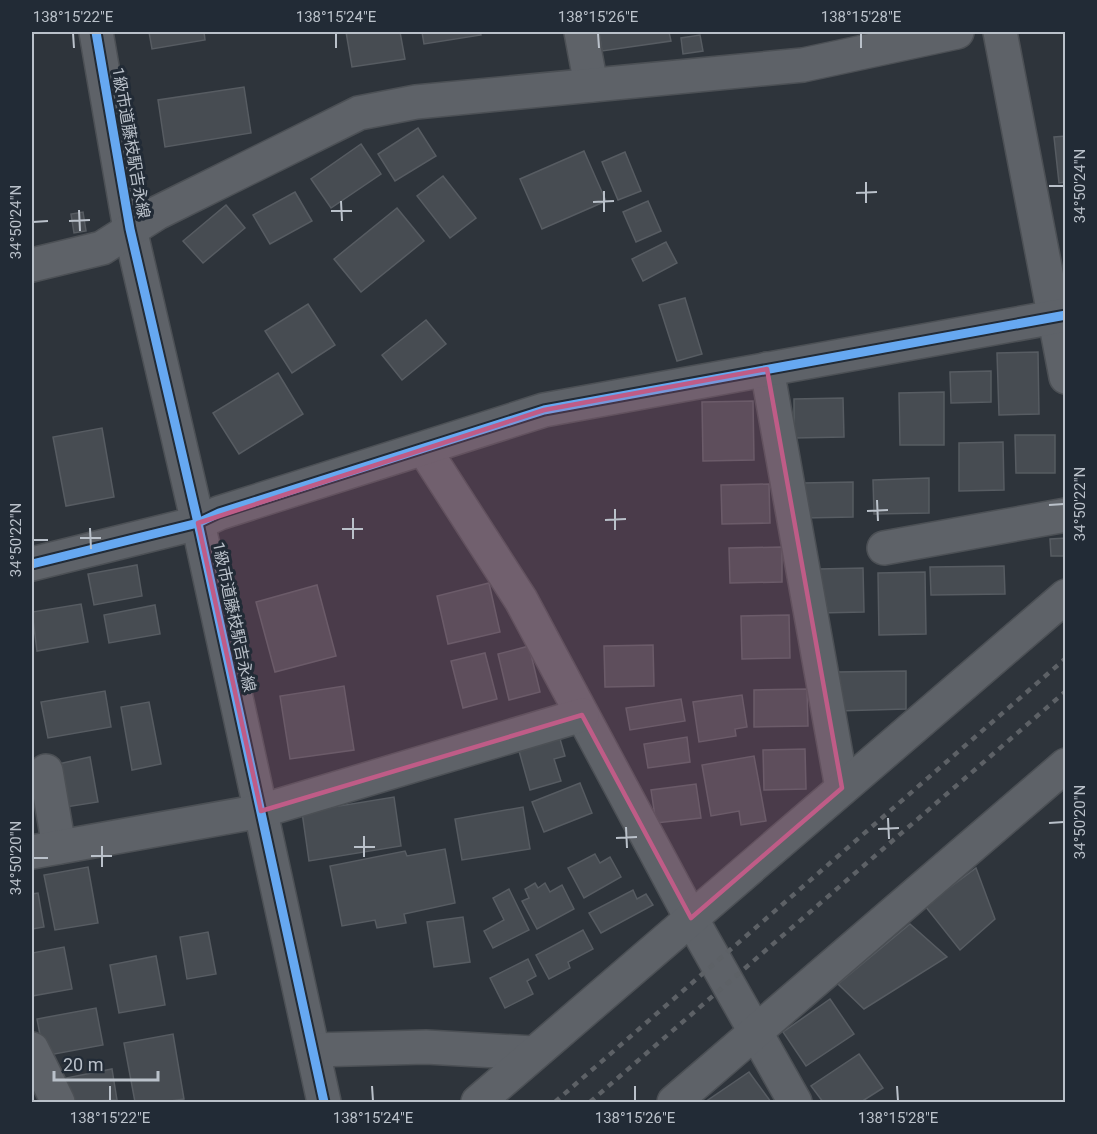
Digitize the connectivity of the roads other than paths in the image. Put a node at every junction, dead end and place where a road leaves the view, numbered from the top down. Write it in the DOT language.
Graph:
graph roads {
  1 [pos="96,32"];
  2 [pos="581,32"];
  3 [pos="957,32"];
  4 [pos="1000,32"];
  5 [pos="591,85"];
  6 [pos="130,229"];
  7 [pos="32,265"];
  8 [pos="1059,316"];
  9 [pos="766,369"];
  10 [pos="1065,377"];
  11 [pos="424,449"];
  12 [pos="1065,515"];
  13 [pos="198,523"];
  14 [pos="884,548"];
  15 [pos="32,564"];
  16 [pos="1065,596"];
  17 [pos="582,715"];
  18 [pos="1065,765"];
  19 [pos="46,771"];
  20 [pos="842,788"];
  21 [pos="261,811"];
  22 [pos="45,849"];
  23 [pos="691,918"];
  24 [pos="756,1032"];
  25 [pos="32,1049"];
  26 [pos="313,1050"];
  27 [pos="533,1053"];
  28 [pos="58,1102"];
  29 [pos="324,1102"];
  30 [pos="478,1102"];
  31 [pos="674,1102"];
  32 [pos="795,1102"];
  1 -- 6 [label="street, 1級市道藤枝駅吉永線"];
  2 -- 5 [label="street"];
  3 -- 5 [label="street"];
  4 -- 8 [label="street"];
  5 -- 6 [label="street"];
  6 -- 7 [label="street"];
  6 -- 13 [label="street, 1級市道藤枝駅吉永線"];
  8 -- 9 [label="street"];
  8 -- 10 [label="street"];
  9 -- 11 [label="street"];
  9 -- 20 [label="street"];
  11 -- 13 [label="street"];
  11 -- 17 [label="street"];
  12 -- 14 [label="street"];
  13 -- 15 [label="street"];
  13 -- 21 [label="street, 1級市道藤枝駅吉永線"];
  16 -- 20 [label="street"];
  17 -- 21 [label="street"];
  17 -- 23 [label="street"];
  18 -- 24 [label="street"];
  19 -- 22 [label="street"];
  20 -- 23 [label="street"];
  21 -- 22 [label="street"];
  21 -- 26 [label="street, 1級市道藤枝駅吉永線"];
  23 -- 24 [label="street"];
  23 -- 27 [label="street"];
  24 -- 31 [label="street"];
  24 -- 32 [label="street"];
  25 -- 28 [label="street"];
  26 -- 27 [label="street"];
  26 -- 29 [label="street, 1級市道藤枝駅吉永線"];
  27 -- 30 [label="street"];
}
